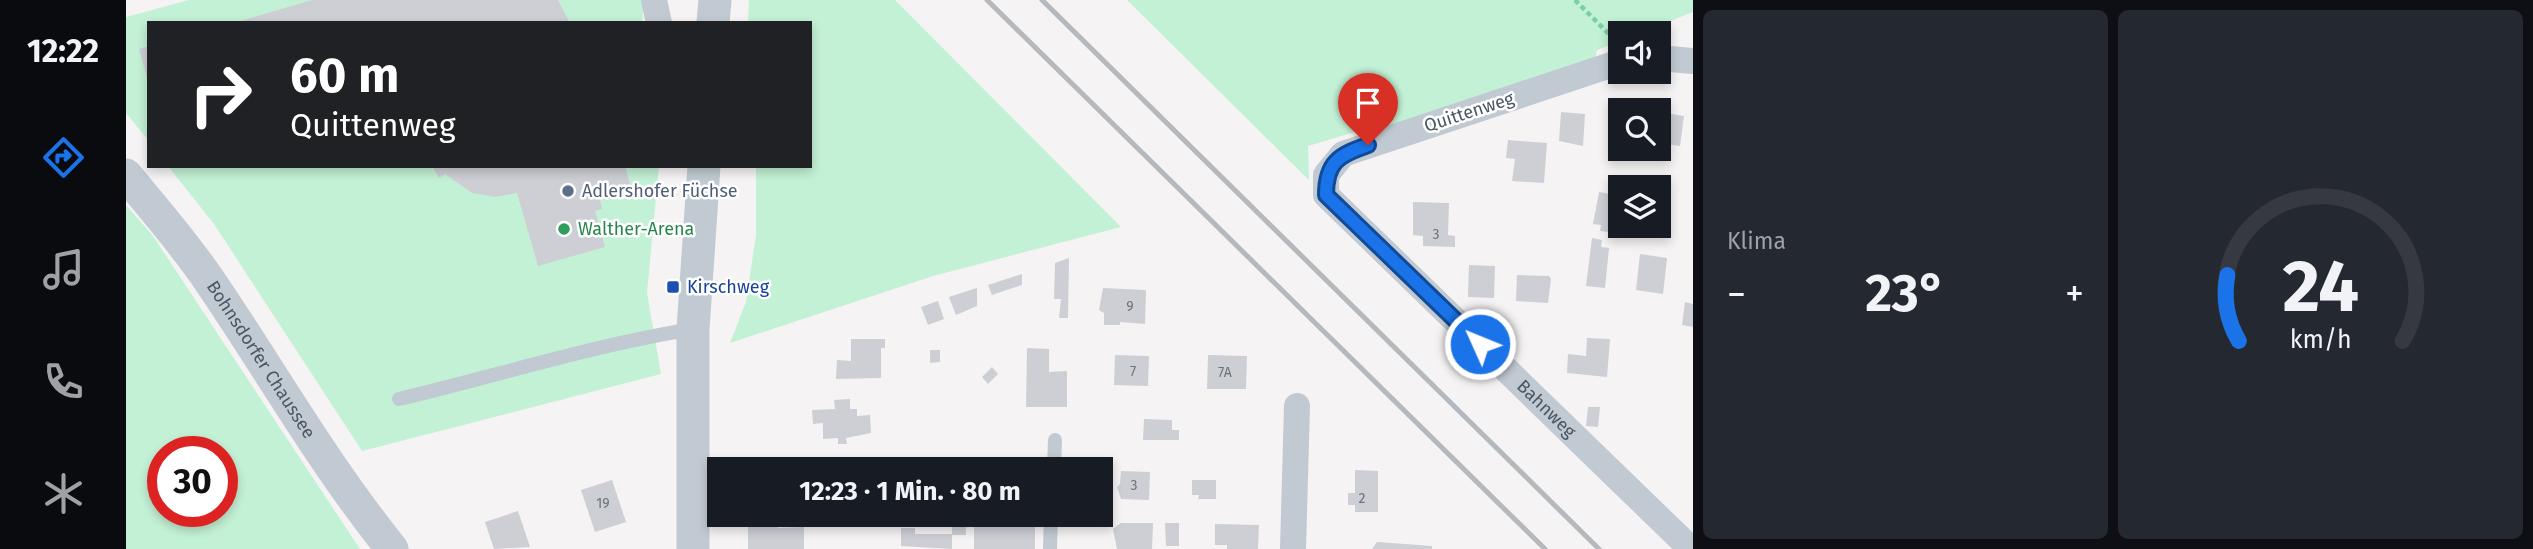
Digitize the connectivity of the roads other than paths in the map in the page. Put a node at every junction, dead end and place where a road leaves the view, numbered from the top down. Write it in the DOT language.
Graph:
graph roads {
  1 [pos="654,0"];
  2 [pos="715,0"];
  3 [pos="659,21"];
  4 [pos="713,21"];
  5 [pos="1671,59"];
  6 [pos="1693,61"];
  7 [pos="1608,66"];
  8 [pos="704,168"];
  9 [pos="126,175"];
  10 [pos="1326,175"];
  11 [pos="693,329"];
  12 [pos="399,399"];
  13 [pos="1297,406"];
  14 [pos="1055,440"];
  15 [pos="1054,457"];
  16 [pos="1051,527"];
  17 [pos="392,549"];
  18 [pos="693,549"];
  19 [pos="1050,549"];
  20 [pos="1293,549"];
  21 [pos="1691,549"];
  1 -- 3 [label="street"];
  2 -- 4 [label="street"];
  5 -- 6 [label="street"];
  7 -- 10 [label="street, Quittenweg"];
  8 -- 11 [label="street"];
  9 -- 17 [label="street, Bohnsdorfer Chaussee"];
  10 -- 21 [label="street, Bahnweg"];
  11 -- 12 [label="lane"];
  11 -- 18 [label="street"];
  13 -- 20 [label="street"];
  14 -- 15 [label="lane"];
  16 -- 19 [label="lane"];
}
